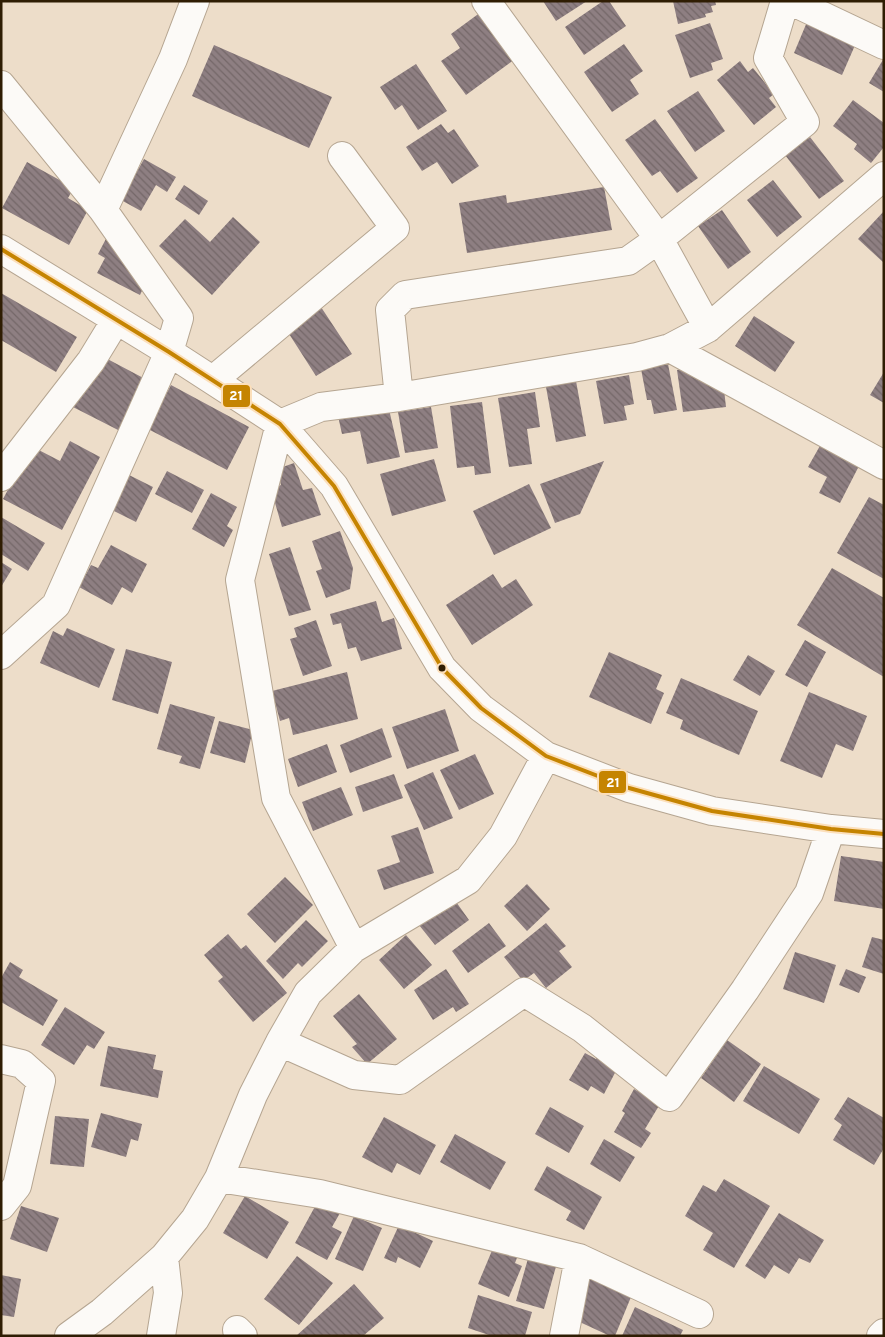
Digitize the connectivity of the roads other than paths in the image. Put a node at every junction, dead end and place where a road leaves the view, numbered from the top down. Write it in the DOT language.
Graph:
graph roads {
  1 [pos="195,1"];
  2 [pos="486,1"];
  3 [pos="794,2"];
  4 [pos="884,45"];
  5 [pos="1,85"];
  6 [pos="342,156"];
  7 [pos="884,176"];
  8 [pos="103,210"];
  9 [pos="659,239"];
  10 [pos="1,249"];
  11 [pos="116,320"];
  12 [pos="708,328"];
  13 [pos="670,348"];
  14 [pos="169,352"];
  15 [pos="213,380"];
  16 [pos="399,397"];
  17 [pos="280,424"];
  18 [pos="884,465"];
  19 [pos="1,477"];
  20 [pos="1,655"];
  21 [pos="546,756"];
  22 [pos="831,829"];
  23 [pos="884,834"];
  24 [pos="354,948"];
  25 [pos="280,1042"];
  26 [pos="1,1059"];
  27 [pos="219,1178"];
  28 [pos="1,1206"];
  29 [pos="164,1257"];
  30 [pos="579,1258"];
  31 [pos="699,1314"];
  32 [pos="69,1336"];
  33 [pos="161,1336"];
  34 [pos="564,1336"];
  1 -- 8 [label="street"];
  2 -- 9 [label="street"];
  3 -- 4 [label="street"];
  3 -- 9 [label="street"];
  5 -- 8 [label="street"];
  6 -- 15 [label="street"];
  7 -- 12 [label="street"];
  8 -- 14 [label="street"];
  9 -- 12 [label="street"];
  9 -- 16 [label="street"];
  10 -- 11 [label="street"];
  11 -- 14 [label="street"];
  11 -- 19 [label="street"];
  12 -- 13 [label="street"];
  13 -- 16 [label="street"];
  13 -- 18 [label="street"];
  14 -- 15 [label="street"];
  14 -- 20 [label="street"];
  15 -- 17 [label="street"];
  16 -- 17 [label="street"];
  17 -- 21 [label="street"];
  17 -- 24 [label="street"];
  21 -- 22 [label="street"];
  21 -- 24 [label="street"];
  22 -- 23 [label="street"];
  22 -- 25 [label="street"];
  24 -- 25 [label="street"];
  25 -- 27 [label="street"];
  26 -- 28 [label="street"];
  27 -- 29 [label="street"];
  27 -- 30 [label="street"];
  29 -- 32 [label="street"];
  29 -- 33 [label="street"];
  30 -- 31 [label="street"];
  30 -- 34 [label="street"];
}
